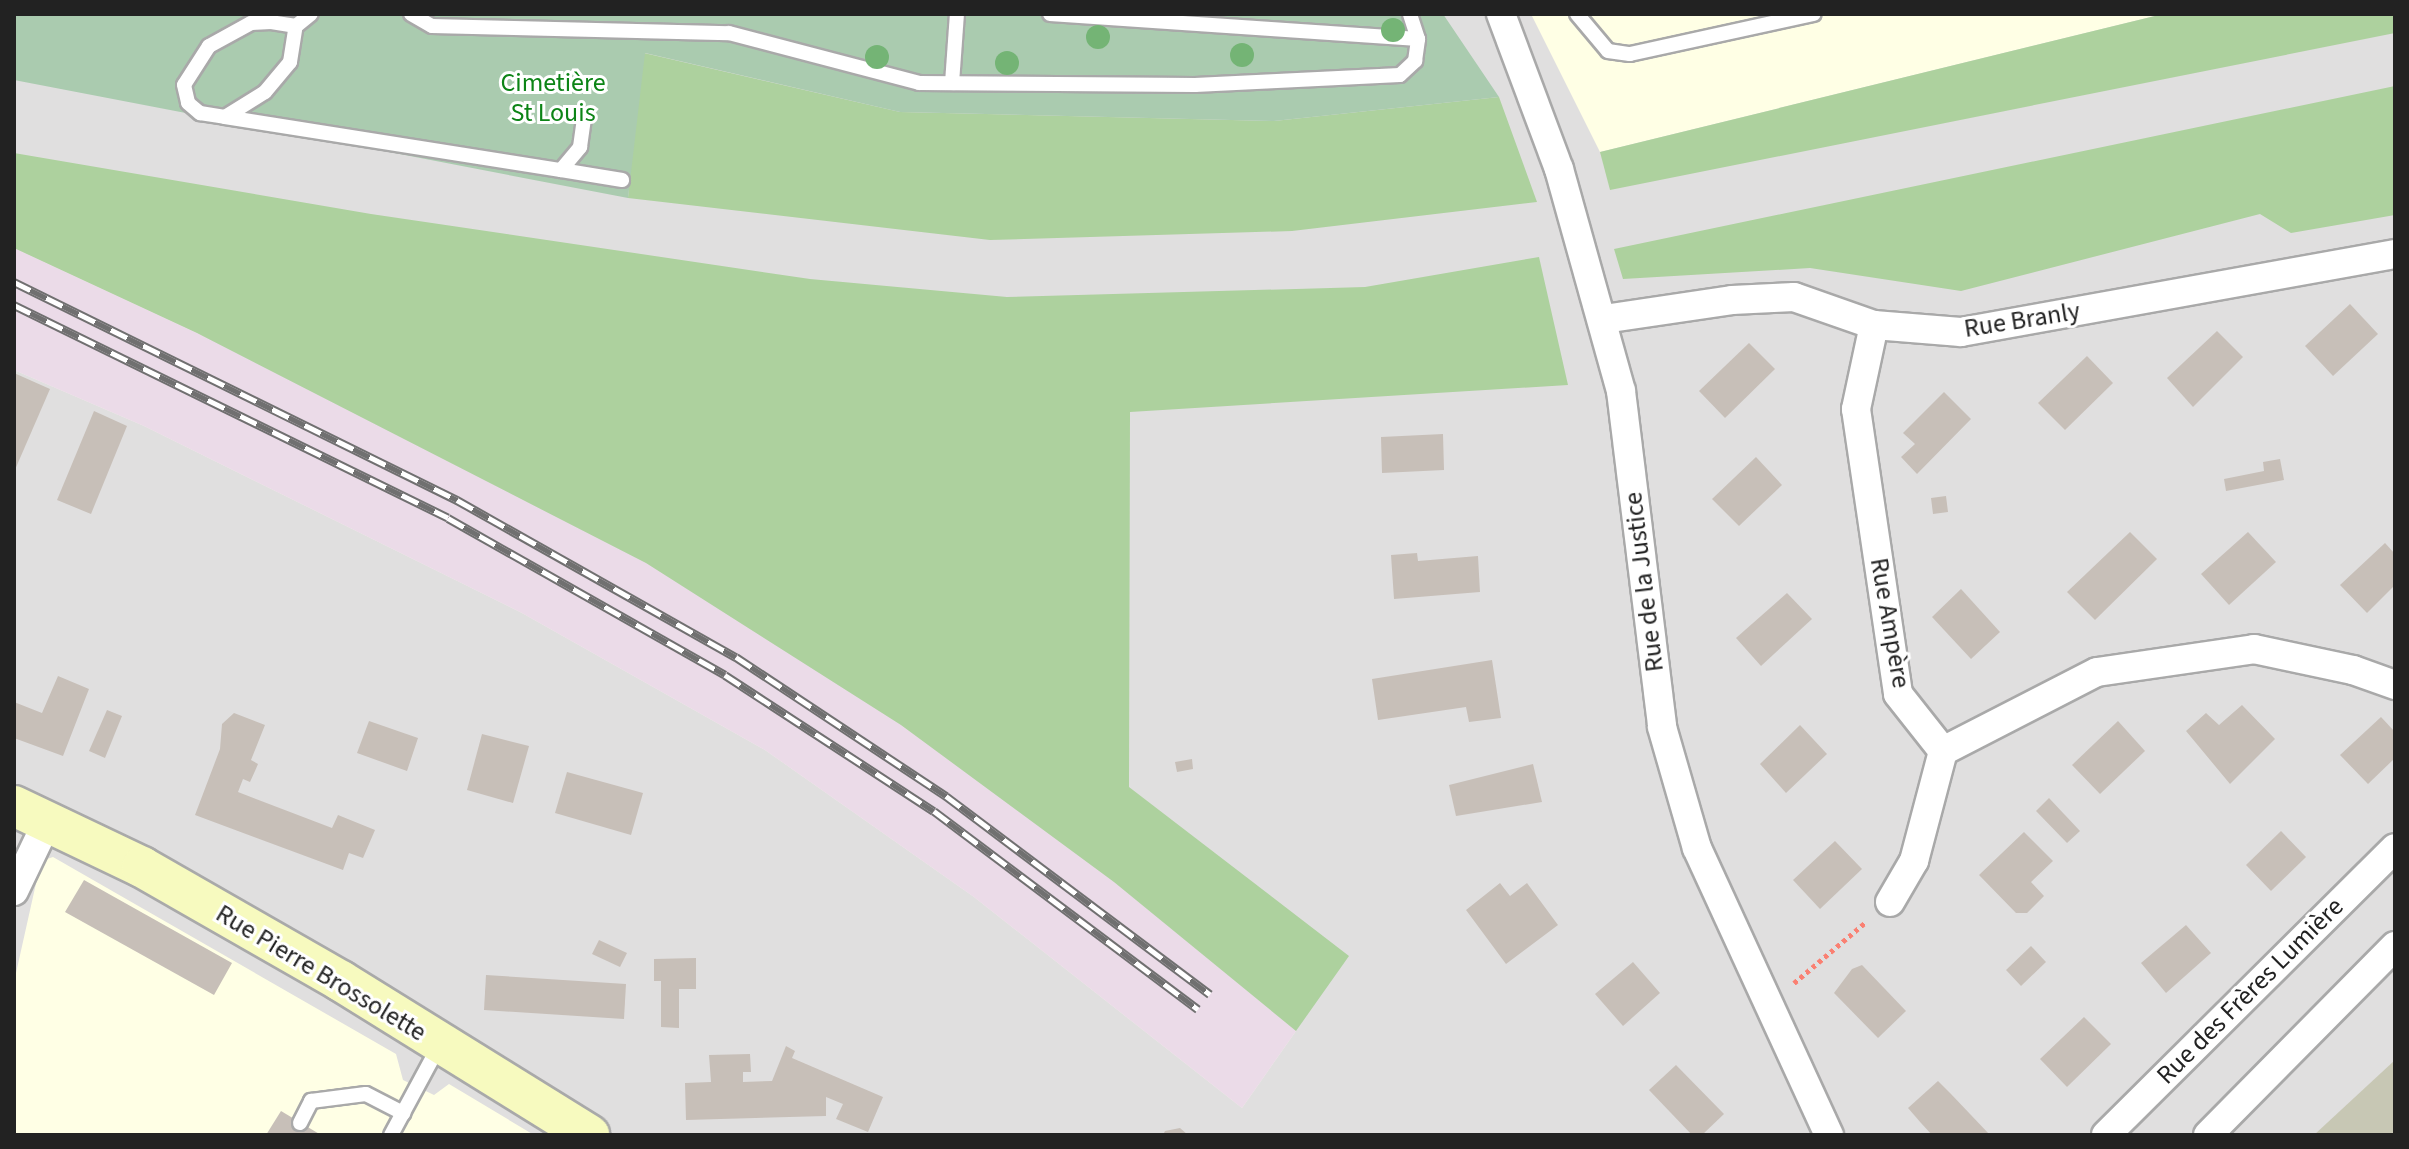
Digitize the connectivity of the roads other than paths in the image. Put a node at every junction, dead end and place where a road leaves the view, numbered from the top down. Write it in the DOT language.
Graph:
graph roads {
  1 [pos="311,14"];
  2 [pos="411,14"];
  3 [pos="683,14"];
  4 [pos="957,14"];
  5 [pos="1050,14"];
  6 [pos="1410,14"];
  7 [pos="1501,14"];
  8 [pos="1577,14"];
  9 [pos="1814,14"];
  10 [pos="433,20"];
  11 [pos="476,20"];
  12 [pos="520,21"];
  13 [pos="296,26"];
  14 [pos="682,31"];
  15 [pos="1418,39"];
  16 [pos="952,83"];
  17 [pos="225,117"];
  18 [pos="584,118"];
  19 [pos="561,170"];
  20 [pos="622,180"];
  21 [pos="2395,254"];
  22 [pos="1604,319"];
  23 [pos="1874,325"];
  24 [pos="2395,685"];
  25 [pos="1943,751"];
  26 [pos="31,813"];
  27 [pos="2395,848"];
  28 [pos="17,875"];
  29 [pos="1890,902"];
  30 [pos="2395,946"];
  31 [pos="441,1044"];
  32 [pos="403,1113"];
  33 [pos="300,1123"];
  34 [pos="391,1135"];
  35 [pos="589,1135"];
  36 [pos="1829,1135"];
  37 [pos="2106,1135"];
  38 [pos="2208,1135"];
  1 -- 13 [label="lane"];
  2 -- 10 [label="lane"];
  3 -- 14 [label="lane"];
  4 -- 16 [label="lane"];
  5 -- 15 [label="lane"];
  6 -- 15 [label="lane"];
  7 -- 22 [label="street, Rue de la Justice"];
  8 -- 9 [label="lane"];
  10 -- 11 [label="lane"];
  11 -- 12 [label="lane"];
  12 -- 14 [label="lane"];
  13 -- 17 [label="lane"];
  13 -- 17 [label="lane"];
  14 -- 16 [label="lane"];
  15 -- 16 [label="lane"];
  17 -- 19 [label="lane"];
  18 -- 19 [label="lane"];
  19 -- 20 [label="lane"];
  21 -- 23 [label="street, Rue Branly"];
  22 -- 23 [label="street, Rue Branly"];
  22 -- 36 [label="street, Rue de la Justice"];
  23 -- 25 [label="street, Rue Ampère"];
  24 -- 25 [label="street"];
  25 -- 29 [label="street"];
  26 -- 28 [label="street, Rue Pierre Brossolette"];
  26 -- 31 [label="main road, Rue Pierre Brossolette"];
  27 -- 37 [label="street, Rue des Frères Lumière"];
  30 -- 38 [label="street"];
  31 -- 32 [label="lane"];
  31 -- 35 [label="main road, Rue Pierre Brossolette"];
  32 -- 33 [label="lane"];
  32 -- 34 [label="lane"];
}
